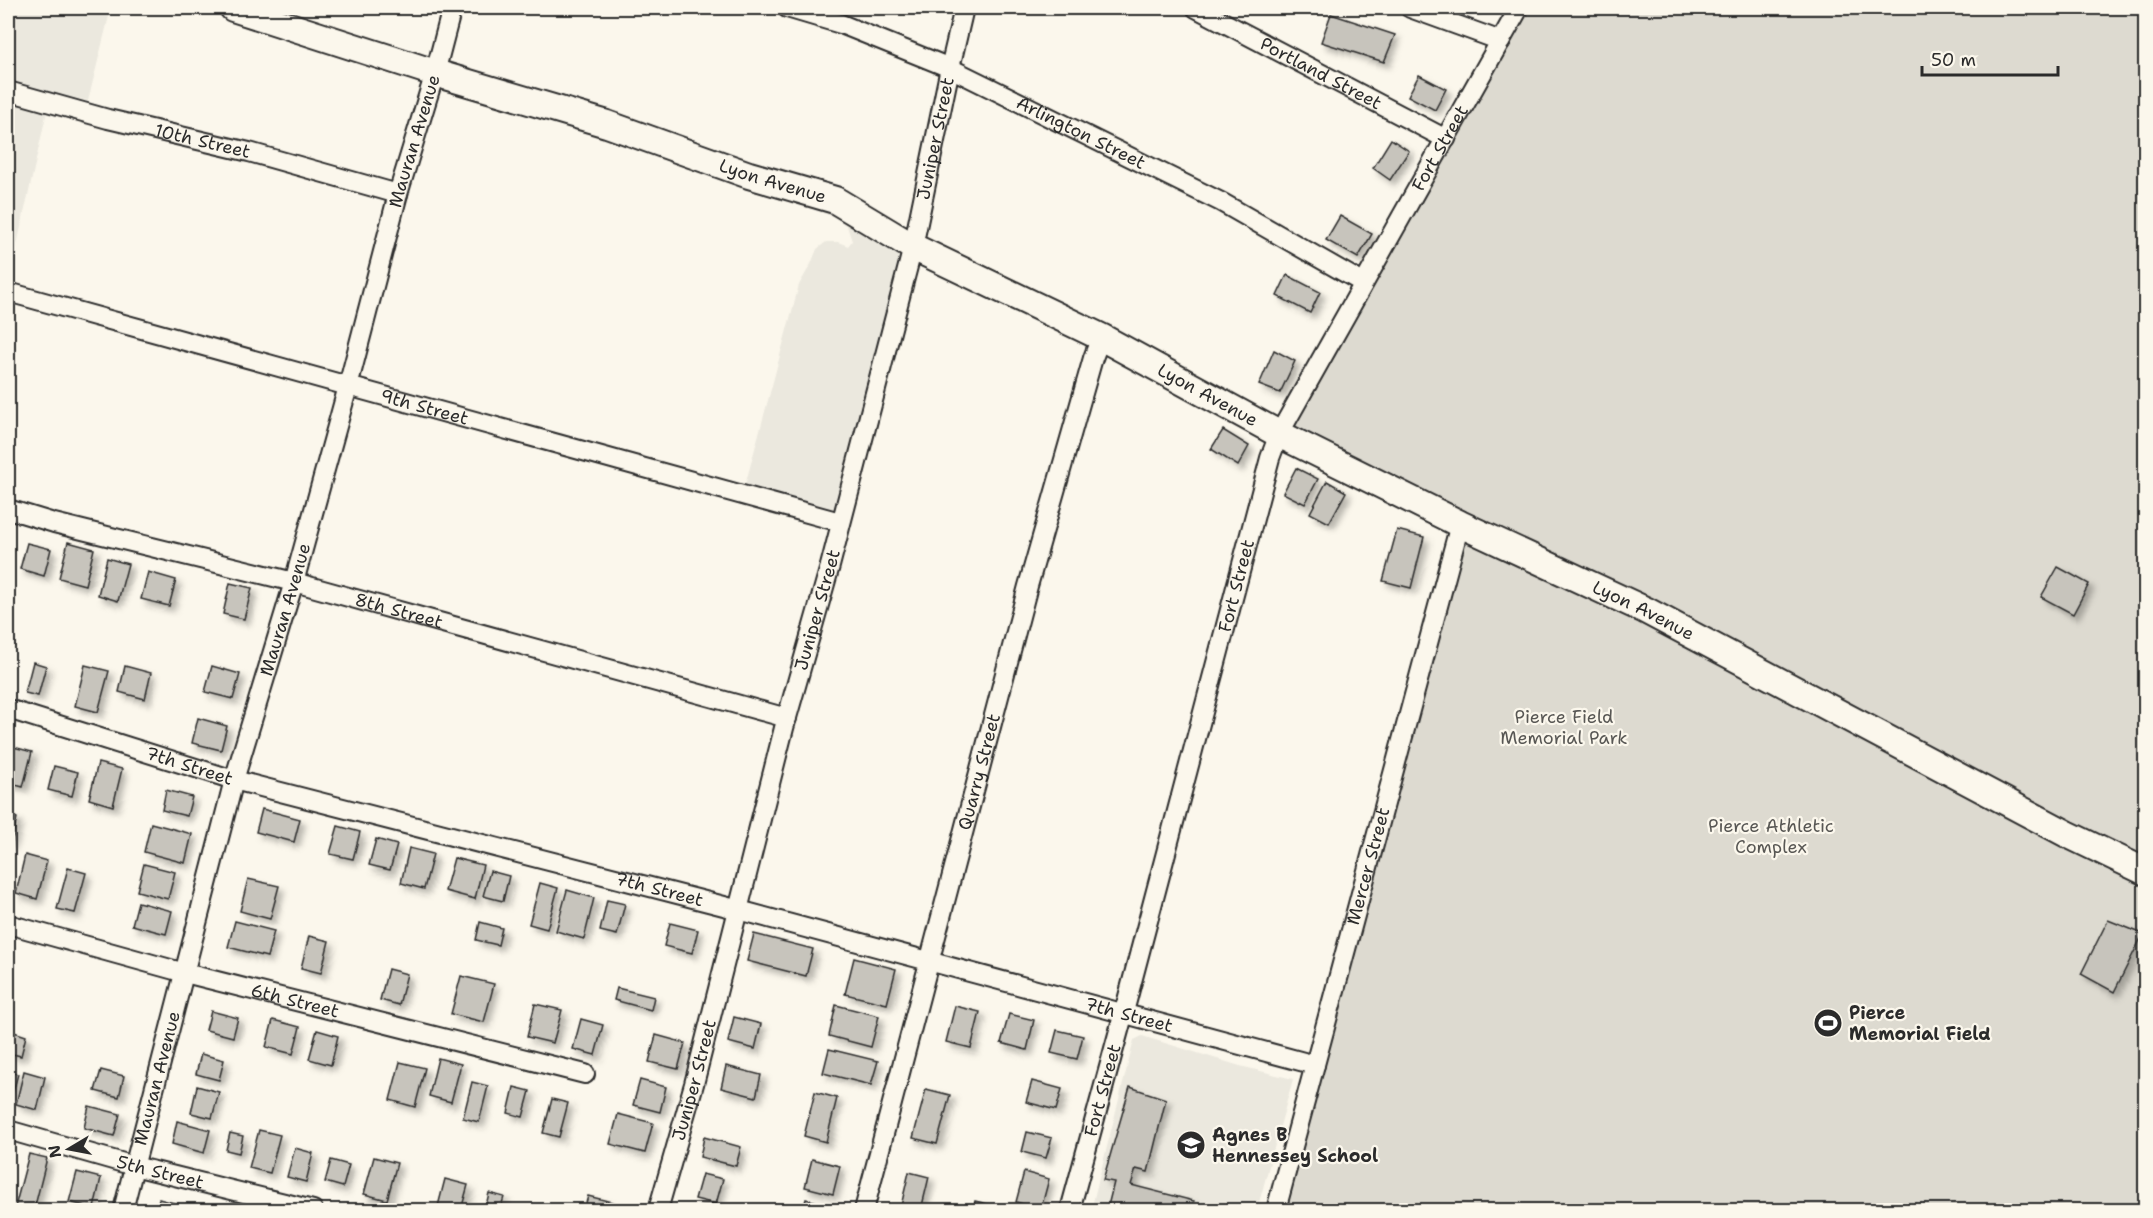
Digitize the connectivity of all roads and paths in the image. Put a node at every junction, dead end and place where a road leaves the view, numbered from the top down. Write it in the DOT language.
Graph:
graph roads {
  1 [pos="233,8"];
  2 [pos="452,8"];
  3 [pos="787,8"];
  4 [pos="964,8"];
  5 [pos="1196,8"];
  6 [pos="1410,8"];
  7 [pos="1520,8"];
  8 [pos="1501,40"];
  9 [pos="950,68"];
  10 [pos="435,73"];
  11 [pos="8,91"];
  12 [pos="1446,139"];
  13 [pos="398,194"];
  14 [pos="913,246"];
  15 [pos="1363,283"];
  16 [pos="8,291"];
  17 [pos="1101,336"];
  18 [pos="348,385"];
  19 [pos="1280,434"];
  20 [pos="8,509"];
  21 [pos="840,522"];
  22 [pos="1460,524"];
  23 [pos="294,582"];
  24 [pos="8,710"];
  25 [pos="787,718"];
  26 [pos="234,780"];
  27 [pos="2145,872"];
  28 [pos="738,911"];
  29 [pos="8,924"];
  30 [pos="930,962"];
  31 [pos="185,973"];
  32 [pos="1124,1012"];
  33 [pos="1315,1065"];
  34 [pos="585,1074"];
  35 [pos="8,1130"];
  36 [pos="134,1166"];
  37 [pos="123,1210"];
  38 [pos="313,1210"];
  39 [pos="658,1210"];
  40 [pos="864,1210"];
  41 [pos="1070,1210"];
  42 [pos="1276,1210"];
  1 -- 10 [label="street, Lyon Avenue"];
  2 -- 10 [label="street, Mauran Avenue"];
  3 -- 9 [label="street, Arlington Street"];
  4 -- 9 [label="street, Juniper Street"];
  5 -- 12 [label="street, Portland Street"];
  6 -- 8 [label="street"];
  7 -- 8 [label="street, Fort Street"];
  8 -- 12 [label="street, Fort Street"];
  9 -- 14 [label="street, Juniper Street"];
  9 -- 15 [label="street, Arlington Street"];
  10 -- 13 [label="street, Mauran Avenue"];
  10 -- 14 [label="street, Lyon Avenue"];
  11 -- 13 [label="street, 10th Street"];
  12 -- 15 [label="street, Fort Street"];
  13 -- 18 [label="street, Mauran Avenue"];
  14 -- 17 [label="street, Lyon Avenue"];
  14 -- 21 [label="street, Juniper Street"];
  15 -- 19 [label="street, Fort Street"];
  16 -- 18 [label="street, 9th Street"];
  17 -- 19 [label="street, Lyon Avenue"];
  17 -- 30 [label="street, Quarry Street"];
  18 -- 21 [label="street, 9th Street"];
  18 -- 23 [label="street, Mauran Avenue"];
  19 -- 22 [label="street, Lyon Avenue"];
  19 -- 32 [label="street, Fort Street"];
  20 -- 23 [label="street, 8th Street"];
  21 -- 25 [label="street, Juniper Street"];
  22 -- 27 [label="street, Lyon Avenue"];
  22 -- 33 [label="street, Mercer Street"];
  23 -- 25 [label="street, 8th Street"];
  23 -- 26 [label="street, Mauran Avenue"];
  24 -- 26 [label="street, 7th Street"];
  25 -- 28 [label="street, Juniper Street"];
  26 -- 28 [label="street, 7th Street"];
  26 -- 31 [label="street, Mauran Avenue"];
  28 -- 30 [label="street, 7th Street"];
  28 -- 39 [label="street, Juniper Street"];
  29 -- 31 [label="street, 6th Street"];
  30 -- 32 [label="street, 7th Street"];
  30 -- 40 [label="street, Quarry Street"];
  31 -- 34 [label="street, 6th Street"];
  31 -- 36 [label="street, Mauran Avenue"];
  32 -- 33 [label="street, 7th Street"];
  32 -- 41 [label="street, Fort Street"];
  33 -- 42 [label="street, Mercer Street"];
  35 -- 36 [label="street, 5th Street"];
  36 -- 37 [label="street, Mauran Avenue"];
  36 -- 38 [label="street, 5th Street"];
}
